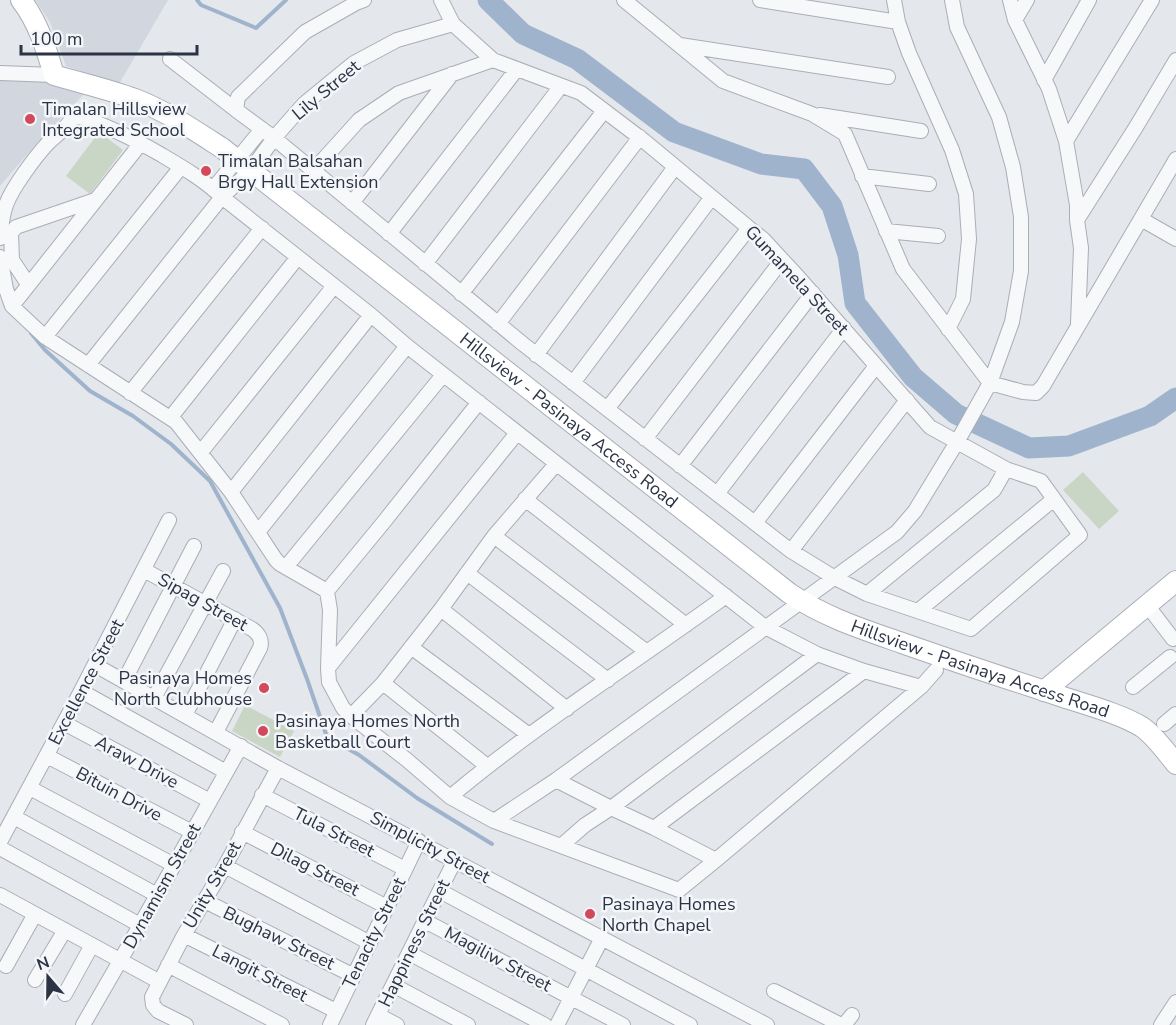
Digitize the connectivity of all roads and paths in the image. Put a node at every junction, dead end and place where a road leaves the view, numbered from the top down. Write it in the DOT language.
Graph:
graph roads {
  1 [pos="21,0"];
  2 [pos="364,0"];
  3 [pos="441,0"];
  4 [pos="624,0"];
  5 [pos="760,0"];
  6 [pos="894,0"];
  7 [pos="952,0"];
  8 [pos="1010,0"];
  9 [pos="1027,0"];
  10 [pos="1089,0"];
  11 [pos="1152,0"];
  12 [pos="1015,20"];
  13 [pos="898,21"];
  14 [pos="453,24"];
  15 [pos="678,45"];
  16 [pos="170,59"];
  17 [pos="493,60"];
  18 [pos="1176,60"];
  19 [pos="517,69"];
  20 [pos="0,73"];
  21 [pos="452,74"];
  22 [pos="54,75"];
  23 [pos="888,77"];
  24 [pos="1044,80"];
  25 [pos="561,86"];
  26 [pos="236,110"];
  27 [pos="604,111"];
  28 [pos="812,114"];
  29 [pos="262,129"];
  30 [pos="921,131"];
  31 [pos="640,137"];
  32 [pos="274,138"];
  33 [pos="1066,141"];
  34 [pos="141,143"];
  35 [pos="1176,159"];
  36 [pos="244,165"];
  37 [pos="182,166"];
  38 [pos="675,167"];
  39 [pos="313,171"];
  40 [pos="862,176"];
  41 [pos="929,184"];
  42 [pos="218,193"];
  43 [pos="712,197"];
  44 [pos="95,200"];
  45 [pos="352,203"];
  46 [pos="1141,219"];
  47 [pos="1077,220"];
  48 [pos="262,228"];
  49 [pos="749,228"];
  50 [pos="886,231"];
  51 [pos="389,234"];
  52 [pos="938,236"];
  53 [pos="0,238"];
  54 [pos="1176,239"];
  55 [pos="0,257"];
  56 [pos="298,257"];
  57 [pos="782,260"];
  58 [pos="425,264"];
  59 [pos="28,284"];
  60 [pos="334,286"];
  61 [pos="461,294"];
  62 [pos="813,294"];
  63 [pos="12,306"];
  64 [pos="371,315"];
  65 [pos="498,324"];
  66 [pos="844,328"];
  67 [pos="1077,328"];
  68 [pos="948,329"];
  69 [pos="45,337"];
  70 [pos="407,346"];
  71 [pos="536,354"];
  72 [pos="88,365"];
  73 [pos="876,366"];
  74 [pos="443,375"];
  75 [pos="573,383"];
  76 [pos="990,383"];
  77 [pos="130,393"];
  78 [pos="907,400"];
  79 [pos="479,402"];
  80 [pos="607,409"];
  81 [pos="171,417"];
  82 [pos="518,432"];
  83 [pos="960,436"];
  84 [pos="645,439"];
  85 [pos="201,452"];
  86 [pos="556,464"];
  87 [pos="680,465"];
  88 [pos="1006,469"];
  89 [pos="231,492"];
  90 [pos="717,494"];
  91 [pos="525,499"];
  92 [pos="1054,499"];
  93 [pos="169,520"];
  94 [pos="755,523"];
  95 [pos="258,532"];
  96 [pos="494,536"];
  97 [pos="194,546"];
  98 [pos="791,551"];
  99 [pos="286,567"];
  100 [pos="144,570"];
  101 [pos="223,571"];
  102 [pos="467,573"];
  103 [pos="835,578"];
  104 [pos="1176,581"];
  105 [pos="173,586"];
  106 [pos="327,591"];
  107 [pos="867,594"];
  108 [pos="726,596"];
  109 [pos="802,602"];
  110 [pos="205,603"];
  111 [pos="1147,605"];
  112 [pos="441,609"];
  113 [pos="918,611"];
  114 [pos="235,619"];
  115 [pos="686,625"];
  116 [pos="765,627"];
  117 [pos="1175,638"];
  118 [pos="411,647"];
  119 [pos="647,652"];
  120 [pos="817,654"];
  121 [pos="1173,660"];
  122 [pos="95,665"];
  123 [pos="328,668"];
  124 [pos="936,670"];
  125 [pos="864,671"];
  126 [pos="608,680"];
  127 [pos="124,681"];
  128 [pos="383,683"];
  129 [pos="921,687"];
  130 [pos="1133,687"];
  131 [pos="1044,691"];
  132 [pos="81,692"];
  133 [pos="154,698"];
  134 [pos="567,709"];
  135 [pos="1176,714"];
  136 [pos="185,715"];
  137 [pos="351,716"];
  138 [pos="64,723"];
  139 [pos="1164,724"];
  140 [pos="216,732"];
  141 [pos="529,735"];
  142 [pos="241,746"];
  143 [pos="47,756"];
  144 [pos="1176,764"];
  145 [pos="487,765"];
  146 [pos="278,768"];
  147 [pos="226,772"];
  148 [pos="556,780"];
  149 [pos="30,788"];
  150 [pos="262,795"];
  151 [pos="450,797"];
  152 [pos="210,801"];
  153 [pos="611,807"];
  154 [pos="14,817"];
  155 [pos="494,821"];
  156 [pos="654,828"];
  157 [pos="192,832"];
  158 [pos="242,832"];
  159 [pos="418,841"];
  160 [pos="0,842"];
  161 [pos="561,846"];
  162 [pos="0,848"];
  163 [pos="455,860"];
  164 [pos="716,860"];
  165 [pos="174,865"];
  166 [pos="225,866"];
  167 [pos="405,869"];
  168 [pos="440,891"];
  169 [pos="157,895"];
  170 [pos="2,900"];
  171 [pos="204,901"];
  172 [pos="387,907"];
  173 [pos="35,914"];
  174 [pos="425,921"];
  175 [pos="140,925"];
  176 [pos="65,930"];
  177 [pos="184,935"];
  178 [pos="602,938"];
  179 [pos="370,943"];
  180 [pos="92,945"];
  181 [pos="409,953"];
  182 [pos="120,961"];
  183 [pos="168,965"];
  184 [pos="6,966"];
  185 [pos="586,969"];
  186 [pos="354,976"];
  187 [pos="35,980"];
  188 [pos="160,982"];
  189 [pos="393,985"];
  190 [pos="774,991"];
  191 [pos="65,994"];
  192 [pos="571,998"];
  193 [pos="1176,1002"];
  194 [pos="336,1011"];
  195 [pos="376,1020"];
  196 [pos="846,1021"];
  197 [pos="83,1025"];
  198 [pos="186,1025"];
  199 [pos="282,1025"];
  200 [pos="330,1025"];
  201 [pos="397,1025"];
  202 [pos="468,1025"];
  203 [pos="545,1025"];
  204 [pos="557,1025"];
  205 [pos="623,1025"];
  206 [pos="690,1025"];
  207 [pos="766,1025"];
  208 [pos="1161,1025"];
  1 -- 22 [label="street"];
  2 -- 26 [label="street"];
  3 -- 14 [label="street, Gumamela Street"];
  4 -- 15 [label="street"];
  5 -- 13 [label="street"];
  6 -- 13 [label="street"];
  7 -- 76 [label="street"];
  8 -- 12 [label="street"];
  9 -- 12 [label="street"];
  10 -- 24 [label="street"];
  11 -- 33 [label="street"];
  12 -- 24 [label="street"];
  13 -- 68 [label="street"];
  14 -- 17 [label="street, Gumamela Street"];
  14 -- 32 [label="street, Lily Street"];
  15 -- 23 [label="street"];
  15 -- 28 [label="street"];
  16 -- 26 [label="street"];
  17 -- 19 [label="street, Gumamela Street"];
  17 -- 21 [label="street"];
  18 -- 47 [label="street"];
  19 -- 25 [label="street, Gumamela Street"];
  19 -- 51 [label="street"];
  20 -- 22 [label="street"];
  21 -- 39 [label="street"];
  21 -- 45 [label="street"];
  22 -- 36 [label="street, Hillsview - Pasinaya Access Road"];
  24 -- 33 [label="street"];
  25 -- 27 [label="street, Gumamela Street"];
  25 -- 58 [label="street"];
  26 -- 29 [label="street"];
  27 -- 31 [label="street, Gumamela Street"];
  27 -- 61 [label="street"];
  28 -- 30 [label="street"];
  28 -- 40 [label="street"];
  29 -- 32 [label="street"];
  29 -- 36 [label="street"];
  31 -- 38 [label="street, Gumamela Street"];
  31 -- 65 [label="street"];
  32 -- 36 [label="street, Lily Street"];
  32 -- 39 [label="street"];
  33 -- 47 [label="street"];
  34 -- 37 [label="street"];
  34 -- 44 [label="street"];
  34 -- 53 [label="street"];
  35 -- 46 [label="street"];
  36 -- 42 [label="street"];
  36 -- 109 [label="street, Hillsview - Pasinaya Access Road"];
  37 -- 42 [label="street"];
  37 -- 69 [label="street"];
  38 -- 43 [label="street, Gumamela Street"];
  38 -- 71 [label="street"];
  39 -- 45 [label="street"];
  40 -- 41 [label="street"];
  40 -- 50 [label="street"];
  42 -- 48 [label="street"];
  42 -- 72 [label="street"];
  43 -- 49 [label="street, Gumamela Street"];
  43 -- 75 [label="street"];
  44 -- 59 [label="street"];
  44 -- 59 [label="street"];
  45 -- 51 [label="street"];
  46 -- 54 [label="street"];
  46 -- 67 [label="street"];
  47 -- 67 [label="street"];
  48 -- 56 [label="street"];
  48 -- 77 [label="street"];
  49 -- 57 [label="street, Gumamela Street"];
  49 -- 80 [label="street"];
  50 -- 52 [label="street"];
  50 -- 68 [label="street"];
  51 -- 58 [label="street"];
  55 -- 63 [label="street"];
  56 -- 60 [label="street"];
  56 -- 81 [label="street"];
  57 -- 62 [label="street, Gumamela Street"];
  57 -- 84 [label="street"];
  58 -- 61 [label="street"];
  59 -- 63 [label="street"];
  60 -- 64 [label="street"];
  60 -- 85 [label="street"];
  61 -- 65 [label="street"];
  62 -- 66 [label="street, Gumamela Street"];
  62 -- 87 [label="street"];
  63 -- 69 [label="street"];
  64 -- 70 [label="street"];
  64 -- 89 [label="street"];
  65 -- 71 [label="street"];
  66 -- 73 [label="street, Gumamela Street"];
  66 -- 90 [label="street"];
  67 -- 76 [label="street"];
  68 -- 76 [label="street"];
  69 -- 72 [label="street"];
  70 -- 74 [label="street"];
  70 -- 95 [label="street"];
  71 -- 75 [label="street"];
  72 -- 77 [label="street"];
  73 -- 78 [label="street, Gumamela Street"];
  73 -- 94 [label="street"];
  74 -- 79 [label="street"];
  74 -- 99 [label="street"];
  75 -- 80 [label="street"];
  76 -- 83 [label="street"];
  77 -- 81 [label="street"];
  78 -- 83 [label="street, Gumamela Street"];
  78 -- 98 [label="street"];
  79 -- 82 [label="street"];
  79 -- 106 [label="street"];
  80 -- 84 [label="street"];
  81 -- 85 [label="street"];
  82 -- 86 [label="street"];
  82 -- 123 [label="street"];
  83 -- 88 [label="street, Gumamela Street"];
  83 -- 103 [label="street"];
  84 -- 87 [label="street"];
  85 -- 89 [label="street"];
  86 -- 91 [label="street"];
  86 -- 108 [label="street"];
  87 -- 90 [label="street"];
  88 -- 92 [label="street, Gumamela Street"];
  88 -- 107 [label="street"];
  89 -- 95 [label="street"];
  90 -- 94 [label="street"];
  91 -- 96 [label="street"];
  91 -- 115 [label="street"];
  92 -- 113 [label="street"];
  92 -- 113 [label="street, Gumamela Street"];
  93 -- 100 [label="street, Excellence Street"];
  94 -- 98 [label="street"];
  95 -- 99 [label="street"];
  96 -- 102 [label="street"];
  96 -- 119 [label="street"];
  97 -- 105 [label="street"];
  98 -- 103 [label="street"];
  99 -- 106 [label="street"];
  100 -- 105 [label="street, Sipag Street"];
  100 -- 122 [label="street, Excellence Street"];
  101 -- 110 [label="street"];
  102 -- 112 [label="street"];
  102 -- 126 [label="street"];
  103 -- 107 [label="street"];
  103 -- 109 [label="street"];
  104 -- 111 [label="street"];
  105 -- 110 [label="street, Sipag Street"];
  105 -- 127 [label="street"];
  106 -- 123 [label="street"];
  107 -- 113 [label="street"];
  108 -- 115 [label="street"];
  108 -- 116 [label="street"];
  109 -- 116 [label="street"];
  109 -- 131 [label="street, Hillsview - Pasinaya Access Road"];
  110 -- 114 [label="street, Sipag Street"];
  110 -- 133 [label="street"];
  111 -- 117 [label="street"];
  111 -- 131 [label="street"];
  112 -- 118 [label="street"];
  112 -- 134 [label="street"];
  114 -- 136 [label="street"];
  114 -- 140 [label="street, Sipag Street"];
  115 -- 119 [label="street"];
  116 -- 120 [label="street"];
  116 -- 148 [label="street"];
  117 -- 121 [label="street"];
  118 -- 128 [label="street"];
  118 -- 141 [label="street"];
  119 -- 126 [label="street"];
  120 -- 125 [label="street"];
  120 -- 153 [label="street"];
  121 -- 130 [label="street"];
  122 -- 127 [label="street, Simplicity Street"];
  122 -- 132 [label="street, Excellence Street"];
  123 -- 137 [label="street"];
  124 -- 129 [label="street"];
  125 -- 129 [label="street"];
  125 -- 156 [label="street"];
  126 -- 134 [label="street"];
  127 -- 133 [label="street, Simplicity Street"];
  128 -- 137 [label="street"];
  128 -- 145 [label="street"];
  129 -- 164 [label="street"];
  131 -- 144 [label="street, Hillsview - Pasinaya Access Road"];
  132 -- 138 [label="street, Excellence Street"];
  132 -- 147 [label="street"];
  133 -- 136 [label="street, Simplicity Street"];
  134 -- 141 [label="street"];
  135 -- 139 [label="street"];
  136 -- 140 [label="street, Simplicity Street"];
  137 -- 151 [label="street"];
  138 -- 143 [label="street, Excellence Street"];
  138 -- 152 [label="street, Araw Drive"];
  140 -- 142 [label="street, Simplicity Street"];
  141 -- 145 [label="street"];
  142 -- 146 [label="street, Simplicity Street"];
  142 -- 147 [label="street, Dynamism Street"];
  143 -- 149 [label="street, Excellence Street"];
  143 -- 157 [label="street, Bituin Drive"];
  145 -- 151 [label="street"];
  146 -- 150 [label="street, Unity Street"];
  146 -- 159 [label="street, Simplicity Street"];
  147 -- 152 [label="street, Dynamism Street"];
  148 -- 153 [label="street"];
  148 -- 155 [label="street"];
  149 -- 154 [label="street, Excellence Street"];
  149 -- 165 [label="street"];
  150 -- 158 [label="street, Unity Street"];
  150 -- 167 [label="street, Tula Street"];
  151 -- 155 [label="street"];
  152 -- 157 [label="street, Dynamism Street"];
  153 -- 156 [label="street"];
  153 -- 161 [label="street"];
  154 -- 160 [label="street, Excellence Street"];
  154 -- 169 [label="street"];
  155 -- 161 [label="street"];
  156 -- 164 [label="street"];
  157 -- 165 [label="street, Dynamism Street"];
  158 -- 166 [label="street, Unity Street"];
  158 -- 172 [label="street, Dilag Street"];
  159 -- 163 [label="street, Simplicity Street"];
  159 -- 167 [label="street, Tenacity Street"];
  161 -- 164 [label="street"];
  162 -- 175 [label="street"];
  163 -- 168 [label="street, Happiness Street"];
  163 -- 178 [label="street, Simplicity Street"];
  165 -- 169 [label="street, Dynamism Street"];
  166 -- 171 [label="street, Unity Street"];
  166 -- 179 [label="street"];
  167 -- 172 [label="street, Tenacity Street"];
  168 -- 174 [label="street, Happiness Street"];
  168 -- 185 [label="street"];
  169 -- 175 [label="street, Dynamism Street"];
  170 -- 173 [label="street"];
  171 -- 177 [label="street, Unity Street"];
  171 -- 186 [label="street, Bughaw Street"];
  172 -- 179 [label="street, Tenacity Street"];
  173 -- 176 [label="street"];
  173 -- 184 [label="street"];
  174 -- 181 [label="street, Happiness Street"];
  174 -- 192 [label="street, Magiliw Street"];
  175 -- 182 [label="street, Dynamism Street"];
  176 -- 180 [label="street"];
  176 -- 187 [label="street"];
  177 -- 183 [label="street, Unity Street"];
  177 -- 194 [label="street, Langit Street"];
  178 -- 185 [label="street"];
  178 -- 207 [label="street, Simplicity Street"];
  179 -- 186 [label="street, Tenacity Street"];
  180 -- 182 [label="street"];
  180 -- 191 [label="street"];
  181 -- 189 [label="street, Happiness Street"];
  181 -- 203 [label="street"];
  182 -- 188 [label="street"];
  182 -- 197 [label="street, Dynamism Street"];
  183 -- 188 [label="street, Unity Street"];
  183 -- 199 [label="street"];
  185 -- 192 [label="street"];
  185 -- 206 [label="street"];
  186 -- 194 [label="street, Tenacity Street"];
  188 -- 198 [label="street, Unity Street"];
  189 -- 195 [label="street, Happiness Street"];
  189 -- 202 [label="street"];
  190 -- 196 [label="street"];
  192 -- 204 [label="street"];
  192 -- 205 [label="street, Magiliw Street"];
  193 -- 208 [label="street"];
  194 -- 200 [label="street, Tenacity Street"];
  195 -- 201 [label="street"];
}
